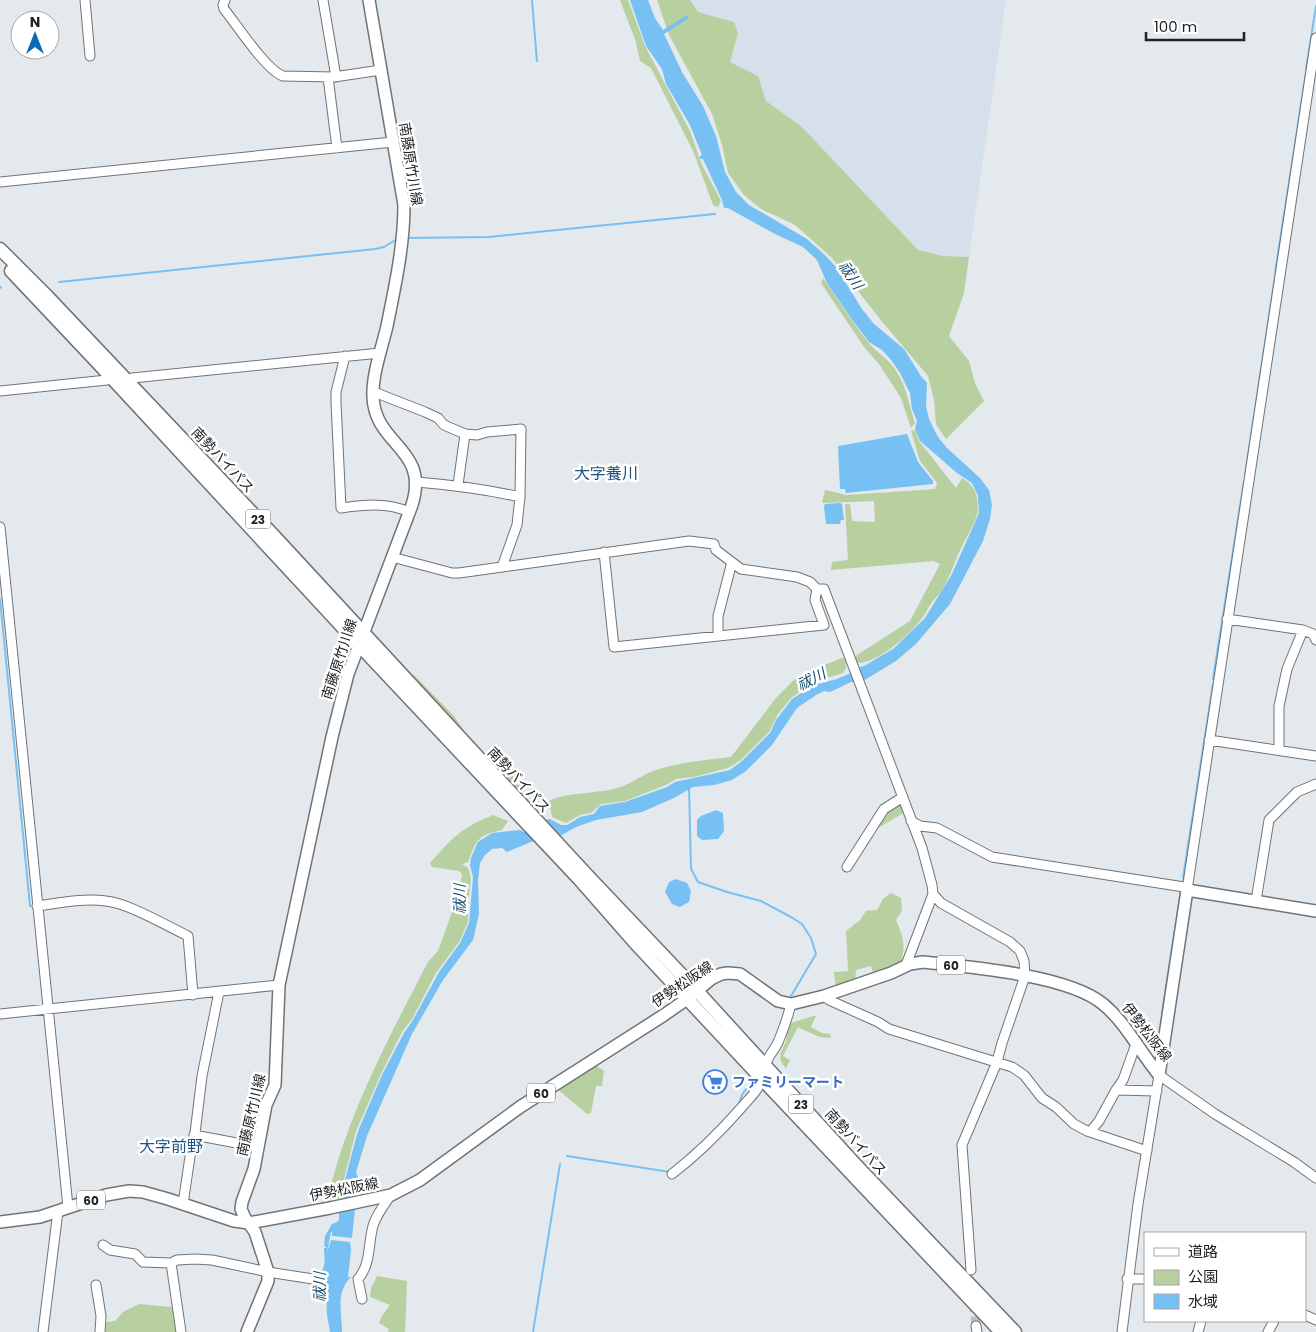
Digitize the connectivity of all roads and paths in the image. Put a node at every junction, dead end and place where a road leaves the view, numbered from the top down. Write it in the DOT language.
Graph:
graph roads {
  1 [pos="84,0"];
  2 [pos="225,0"];
  3 [pos="323,0"];
  4 [pos="369,0"];
  5 [pos="1316,38"];
  6 [pos="90,56"];
  7 [pos="381,70"];
  8 [pos="332,77"];
  9 [pos="392,142"];
  10 [pos="337,148"];
  11 [pos="0,182"];
  12 [pos="0,249"];
  13 [pos="0,261"];
  14 [pos="380,353"];
  15 [pos="345,356"];
  16 [pos="132,378"];
  17 [pos="107,380"];
  18 [pos="0,391"];
  19 [pos="374,392"];
  20 [pos="465,434"];
  21 [pos="417,482"];
  22 [pos="458,485"];
  23 [pos="520,497"];
  24 [pos="409,512"];
  25 [pos="0,527"];
  26 [pos="604,552"];
  27 [pos="392,557"];
  28 [pos="732,562"];
  29 [pos="2,565"];
  30 [pos="502,567"];
  31 [pos="817,590"];
  32 [pos="1227,619"];
  33 [pos="1304,630"];
  34 [pos="363,632"];
  35 [pos="718,636"];
  36 [pos="1316,640"];
  37 [pos="359,645"];
  38 [pos="1209,740"];
  39 [pos="1279,750"];
  40 [pos="1316,756"];
  41 [pos="1316,784"];
  42 [pos="507,796"];
  43 [pos="903,798"];
  44 [pos="911,821"];
  45 [pos="847,867"];
  46 [pos="1187,890"];
  47 [pos="933,894"];
  48 [pos="1256,902"];
  49 [pos="37,906"];
  50 [pos="1316,911"];
  51 [pos="906,965"];
  52 [pos="1026,976"];
  53 [pos="279,986"];
  54 [pos="219,992"];
  55 [pos="193,995"];
  56 [pos="692,995"];
  57 [pos="824,996"];
  58 [pos="791,1004"];
  59 [pos="48,1010"];
  60 [pos="0,1014"];
  61 [pos="1136,1044"];
  62 [pos="997,1062"];
  63 [pos="766,1066"];
  64 [pos="1159,1076"];
  65 [pos="761,1078"];
  66 [pos="1116,1090"];
  67 [pos="1157,1091"];
  68 [pos="1090,1132"];
  69 [pos="194,1135"];
  70 [pos="258,1147"];
  71 [pos="1147,1152"];
  72 [pos="672,1174"];
  73 [pos="1316,1178"];
  74 [pos="390,1195"];
  75 [pos="183,1204"];
  76 [pos="63,1209"];
  77 [pos="0,1222"];
  78 [pos="248,1222"];
  79 [pos="103,1245"];
  80 [pos="171,1263"];
  81 [pos="971,1270"];
  82 [pos="268,1272"];
  83 [pos="313,1279"];
  84 [pos="1128,1279"];
  85 [pos="1144,1279"];
  86 [pos="96,1285"];
  87 [pos="362,1299"];
  88 [pos="44,1332"];
  89 [pos="100,1332"];
  90 [pos="181,1332"];
  91 [pos="247,1332"];
  92 [pos="1000,1332"];
  93 [pos="1015,1332"];
  94 [pos="1122,1332"];
  1 -- 6 [label="street"];
  2 -- 8 [label="street"];
  3 -- 8 [label="street"];
  4 -- 7 [label="main road, 南藤原竹川線"];
  5 -- 32 [label="street"];
  7 -- 8 [label="street"];
  7 -- 9 [label="main road, 南藤原竹川線"];
  8 -- 10 [label="street"];
  9 -- 10 [label="street"];
  9 -- 14 [label="main road, 南藤原竹川線"];
  10 -- 11 [label="street"];
  12 -- 34 [label="highway, 南勢バイパス / 23"];
  13 -- 37 [label="highway, 南勢バイパス / 23"];
  14 -- 15 [label="street"];
  14 -- 19 [label="main road, 南藤原竹川線"];
  15 -- 16 [label="street"];
  15 -- 24 [label="street"];
  17 -- 18 [label="street"];
  19 -- 20 [label="street"];
  19 -- 21 [label="main road, 南藤原竹川線"];
  20 -- 22 [label="street"];
  20 -- 23 [label="street"];
  21 -- 22 [label="street"];
  21 -- 24 [label="main road, 南藤原竹川線"];
  22 -- 23 [label="street"];
  23 -- 30 [label="street"];
  24 -- 27 [label="main road, 南藤原竹川線"];
  25 -- 29 [label="street"];
  26 -- 28 [label="street"];
  26 -- 30 [label="street"];
  26 -- 35 [label="street"];
  27 -- 30 [label="street"];
  27 -- 34 [label="main road, 南藤原竹川線"];
  28 -- 31 [label="street"];
  28 -- 35 [label="street"];
  29 -- 49 [label="street"];
  31 -- 35 [label="street"];
  31 -- 43 [label="street"];
  32 -- 33 [label="street"];
  32 -- 38 [label="street"];
  33 -- 36 [label="street"];
  33 -- 39 [label="street"];
  34 -- 37 [label="main road, 南藤原竹川線"];
  34 -- 42 [label="highway, 南勢バイパス / 23"];
  37 -- 42 [label="highway, 南勢バイパス / 23"];
  37 -- 53 [label="main road, 南藤原竹川線"];
  38 -- 39 [label="street"];
  38 -- 46 [label="street"];
  39 -- 40 [label="street"];
  41 -- 48 [label="street"];
  42 -- 56 [label="highway, 南勢バイパス / 23"];
  43 -- 44 [label="street"];
  43 -- 45 [label="street"];
  44 -- 46 [label="street"];
  44 -- 47 [label="street"];
  46 -- 48 [label="main road"];
  46 -- 64 [label="main road, 伊勢松阪線"];
  47 -- 51 [label="street"];
  47 -- 52 [label="street"];
  48 -- 50 [label="main road"];
  49 -- 55 [label="street"];
  49 -- 59 [label="street"];
  51 -- 52 [label="main road, 伊勢松阪線 / 60"];
  51 -- 57 [label="main road, 伊勢松阪線 / 60"];
  52 -- 61 [label="main road, 伊勢松阪線 / 60"];
  52 -- 62 [label="street"];
  53 -- 54 [label="street"];
  53 -- 70 [label="main road, 南藤原竹川線"];
  54 -- 55 [label="street"];
  54 -- 69 [label="street"];
  55 -- 59 [label="street"];
  56 -- 58 [label="main road, 伊勢松阪線 / 60"];
  56 -- 63 [label="highway, 南勢バイパス / 23"];
  56 -- 65 [label="highway, 南勢バイパス / 23"];
  56 -- 74 [label="main road, 伊勢松阪線 / 60"];
  57 -- 58 [label="main road, 伊勢松阪線 / 60"];
  57 -- 62 [label="street"];
  58 -- 63 [label="street"];
  59 -- 60 [label="street"];
  59 -- 76 [label="street"];
  61 -- 64 [label="main road, 伊勢松阪線 / 60"];
  61 -- 66 [label="street"];
  62 -- 68 [label="street"];
  62 -- 81 [label="street"];
  63 -- 93 [label="highway, 南勢バイパス / 23"];
  64 -- 67 [label="street"];
  64 -- 73 [label="street"];
  65 -- 72 [label="street"];
  65 -- 92 [label="highway, 南勢バイパス / 23"];
  66 -- 67 [label="street"];
  66 -- 68 [label="street"];
  67 -- 71 [label="street"];
  68 -- 71 [label="street"];
  69 -- 70 [label="street"];
  69 -- 75 [label="street"];
  70 -- 78 [label="main road, 南藤原竹川線"];
  71 -- 84 [label="street"];
  74 -- 78 [label="main road, 伊勢松阪線 / 60"];
  74 -- 87 [label="street"];
  75 -- 76 [label="main road, 伊勢松阪線 / 60"];
  75 -- 78 [label="main road, 伊勢松阪線 / 60"];
  76 -- 77 [label="main road, 伊勢松阪線 / 60"];
  76 -- 88 [label="street"];
  78 -- 82 [label="main road, 南藤原竹川線"];
  79 -- 80 [label="street"];
  80 -- 82 [label="street"];
  80 -- 90 [label="street"];
  82 -- 83 [label="street"];
  82 -- 91 [label="main road"];
  84 -- 85 [label="street"];
  84 -- 94 [label="street"];
  86 -- 89 [label="street"];
}
